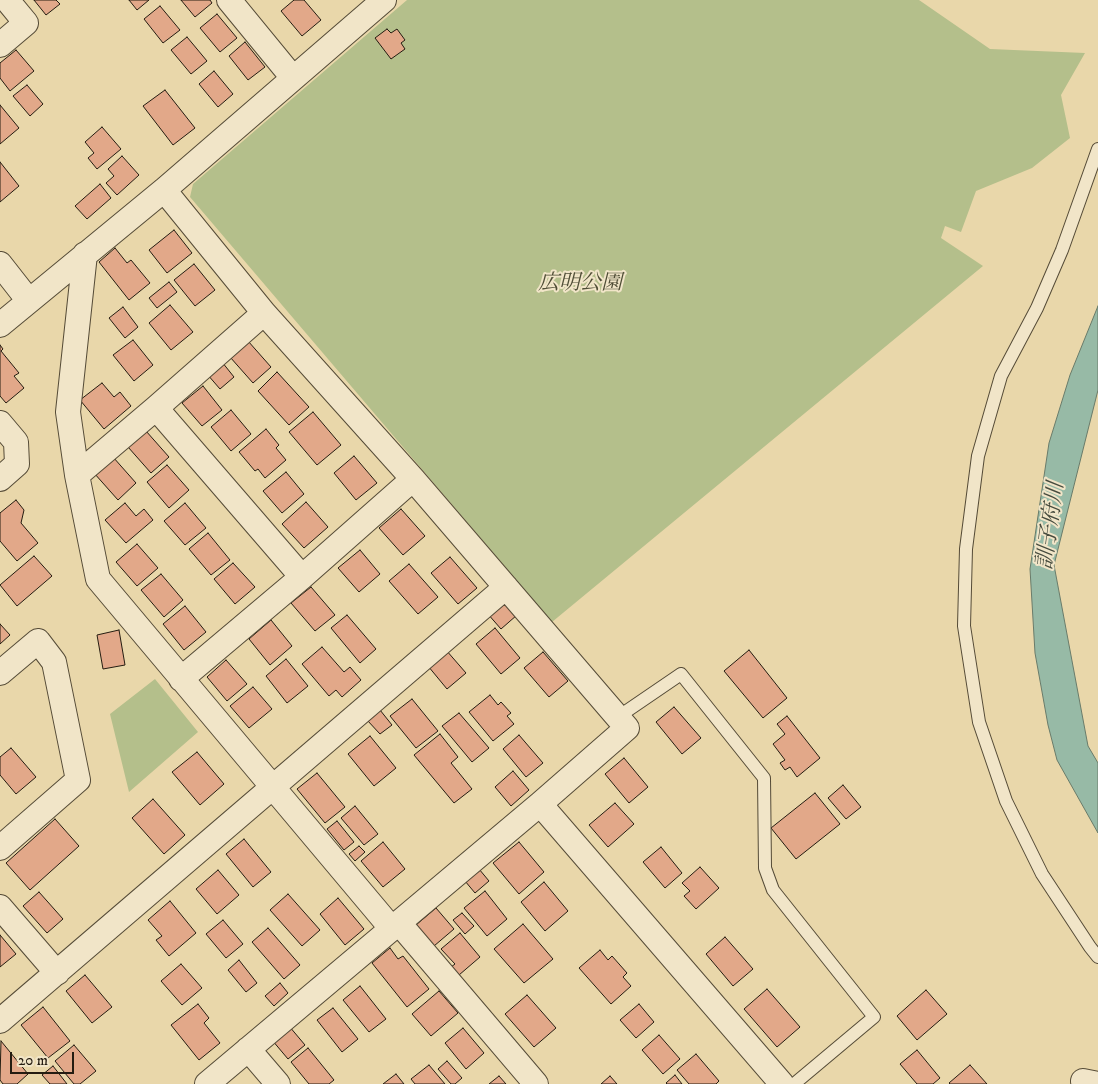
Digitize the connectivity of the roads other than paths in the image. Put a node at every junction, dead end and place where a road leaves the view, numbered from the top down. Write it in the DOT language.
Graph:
graph roads {
  1 [pos="7,0"];
  2 [pos="229,0"];
  3 [pos="384,0"];
  4 [pos="0,45"];
  5 [pos="293,78"];
  6 [pos="1098,149"];
  7 [pos="164,190"];
  8 [pos="85,254"];
  9 [pos="0,264"];
  10 [pos="30,301"];
  11 [pos="264,313"];
  12 [pos="0,325"];
  13 [pos="156,408"];
  14 [pos="0,423"];
  15 [pos="77,475"];
  16 [pos="0,479"];
  17 [pos="413,479"];
  18 [pos="302,576"];
  19 [pos="506,587"];
  20 [pos="0,674"];
  21 [pos="181,679"];
  22 [pos="618,717"];
  23 [pos="274,788"];
  24 [pos="540,804"];
  25 [pos="0,848"];
  26 [pos="0,907"];
  27 [pos="395,926"];
  28 [pos="1098,957"];
  29 [pos="57,973"];
  30 [pos="0,1021"];
  31 [pos="248,1049"];
  32 [pos="207,1084"];
  33 [pos="278,1084"];
  34 [pos="536,1084"];
  35 [pos="782,1084"];
  36 [pos="794,1084"];
  1 -- 4 [label="street"];
  2 -- 5 [label="street"];
  3 -- 5 [label="street"];
  5 -- 7 [label="street"];
  6 -- 28 [label="lane"];
  7 -- 8 [label="street"];
  7 -- 11 [label="street"];
  8 -- 10 [label="street"];
  8 -- 15 [label="street"];
  9 -- 10 [label="street"];
  10 -- 12 [label="street"];
  11 -- 13 [label="street"];
  11 -- 17 [label="street"];
  13 -- 15 [label="street"];
  13 -- 18 [label="street"];
  14 -- 16 [label="street"];
  15 -- 21 [label="street"];
  17 -- 18 [label="street"];
  17 -- 19 [label="street"];
  18 -- 21 [label="street"];
  19 -- 22 [label="street"];
  19 -- 23 [label="street"];
  20 -- 25 [label="street"];
  21 -- 23 [label="street"];
  22 -- 24 [label="street"];
  22 -- 36 [label="lane"];
  23 -- 27 [label="street"];
  23 -- 29 [label="street"];
  24 -- 27 [label="street"];
  24 -- 35 [label="street"];
  26 -- 29 [label="street"];
  27 -- 31 [label="street"];
  27 -- 34 [label="street"];
  29 -- 30 [label="street"];
  31 -- 32 [label="street"];
  31 -- 33 [label="street"];
}
